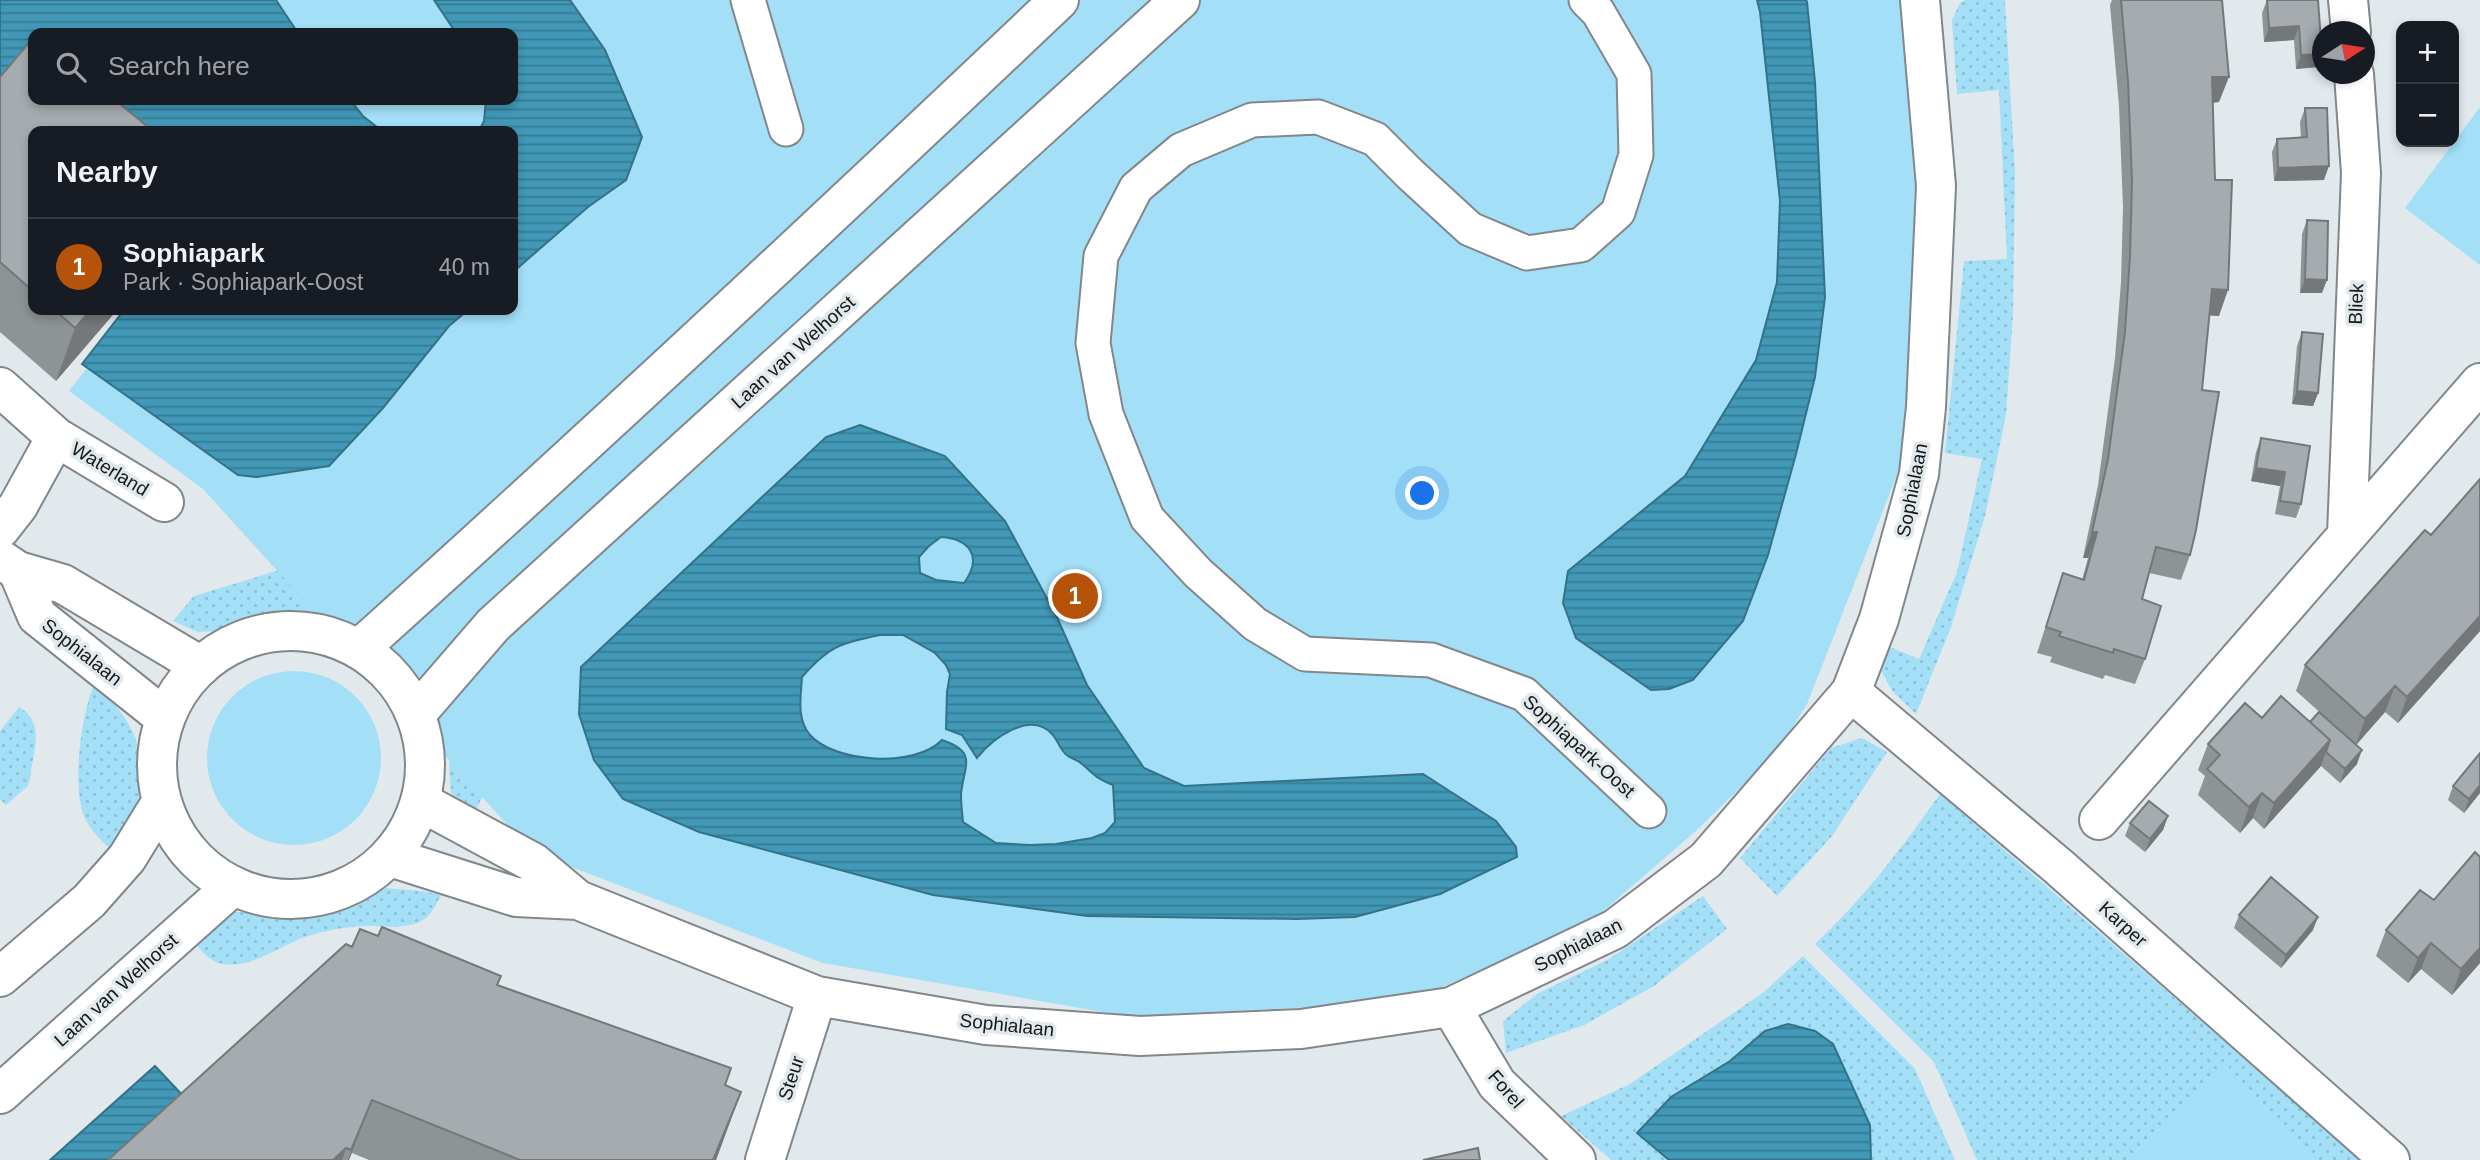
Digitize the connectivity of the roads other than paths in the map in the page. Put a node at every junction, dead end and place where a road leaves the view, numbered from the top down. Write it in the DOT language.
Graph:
graph roads {
  1 [pos="748,0"];
  2 [pos="1059,0"];
  3 [pos="1180,0"];
  4 [pos="1586,0"];
  5 [pos="1920,0"];
  6 [pos="2348,0"];
  7 [pos="2350,21"];
  8 [pos="2355,84"];
  9 [pos="786,129"];
  10 [pos="2480,383"];
  11 [pos="0,387"];
  12 [pos="56,437"];
  13 [pos="164,502"];
  14 [pos="0,529"];
  15 [pos="2347,535"];
  16 [pos="9,565"];
  17 [pos="359,649"];
  18 [pos="201,666"];
  19 [pos="1852,692"];
  20 [pos="416,714"];
  21 [pos="165,718"];
  22 [pos="162,801"];
  23 [pos="421,803"];
  24 [pos="1649,811"];
  25 [pos="2099,820"];
  26 [pos="390,856"];
  27 [pos="233,887"];
  28 [pos="578,900"];
  29 [pos="0,977"];
  30 [pos="817,996"];
  31 [pos="1451,1007"];
  32 [pos="0,1094"];
  33 [pos="765,1160"];
  34 [pos="1576,1160"];
  35 [pos="2390,1160"];
  1 -- 9 [label="street"];
  2 -- 17 [label="street"];
  3 -- 20 [label="street, Laan van Welhorst"];
  4 -- 24 [label="street, Sophiapark-Oost"];
  5 -- 19 [label="street, Sophialaan"];
  6 -- 7 [label="street"];
  8 -- 15 [label="street, Bliek"];
  10 -- 15 [label="street"];
  11 -- 12 [label="street, Waterland"];
  12 -- 13 [label="street, Waterland"];
  12 -- 14 [label="street, Waterland"];
  15 -- 25 [label="street"];
  16 -- 18 [label="street, Sophialaan"];
  16 -- 21 [label="street, Sophialaan"];
  17 -- 18 [label="street"];
  17 -- 20 [label="street"];
  18 -- 21 [label="street"];
  19 -- 31 [label="street, Sophialaan"];
  19 -- 35 [label="street, Karper"];
  20 -- 23 [label="street"];
  21 -- 22 [label="street"];
  22 -- 27 [label="street"];
  22 -- 29 [label="street"];
  23 -- 26 [label="street"];
  23 -- 28 [label="street, Sophialaan"];
  26 -- 27 [label="street"];
  26 -- 28 [label="street, Sophialaan"];
  27 -- 32 [label="street, Laan van Welhorst"];
  28 -- 30 [label="street, Sophialaan"];
  30 -- 31 [label="street, Sophialaan"];
  30 -- 33 [label="street, Steur"];
  31 -- 34 [label="street, Forel"];
}
